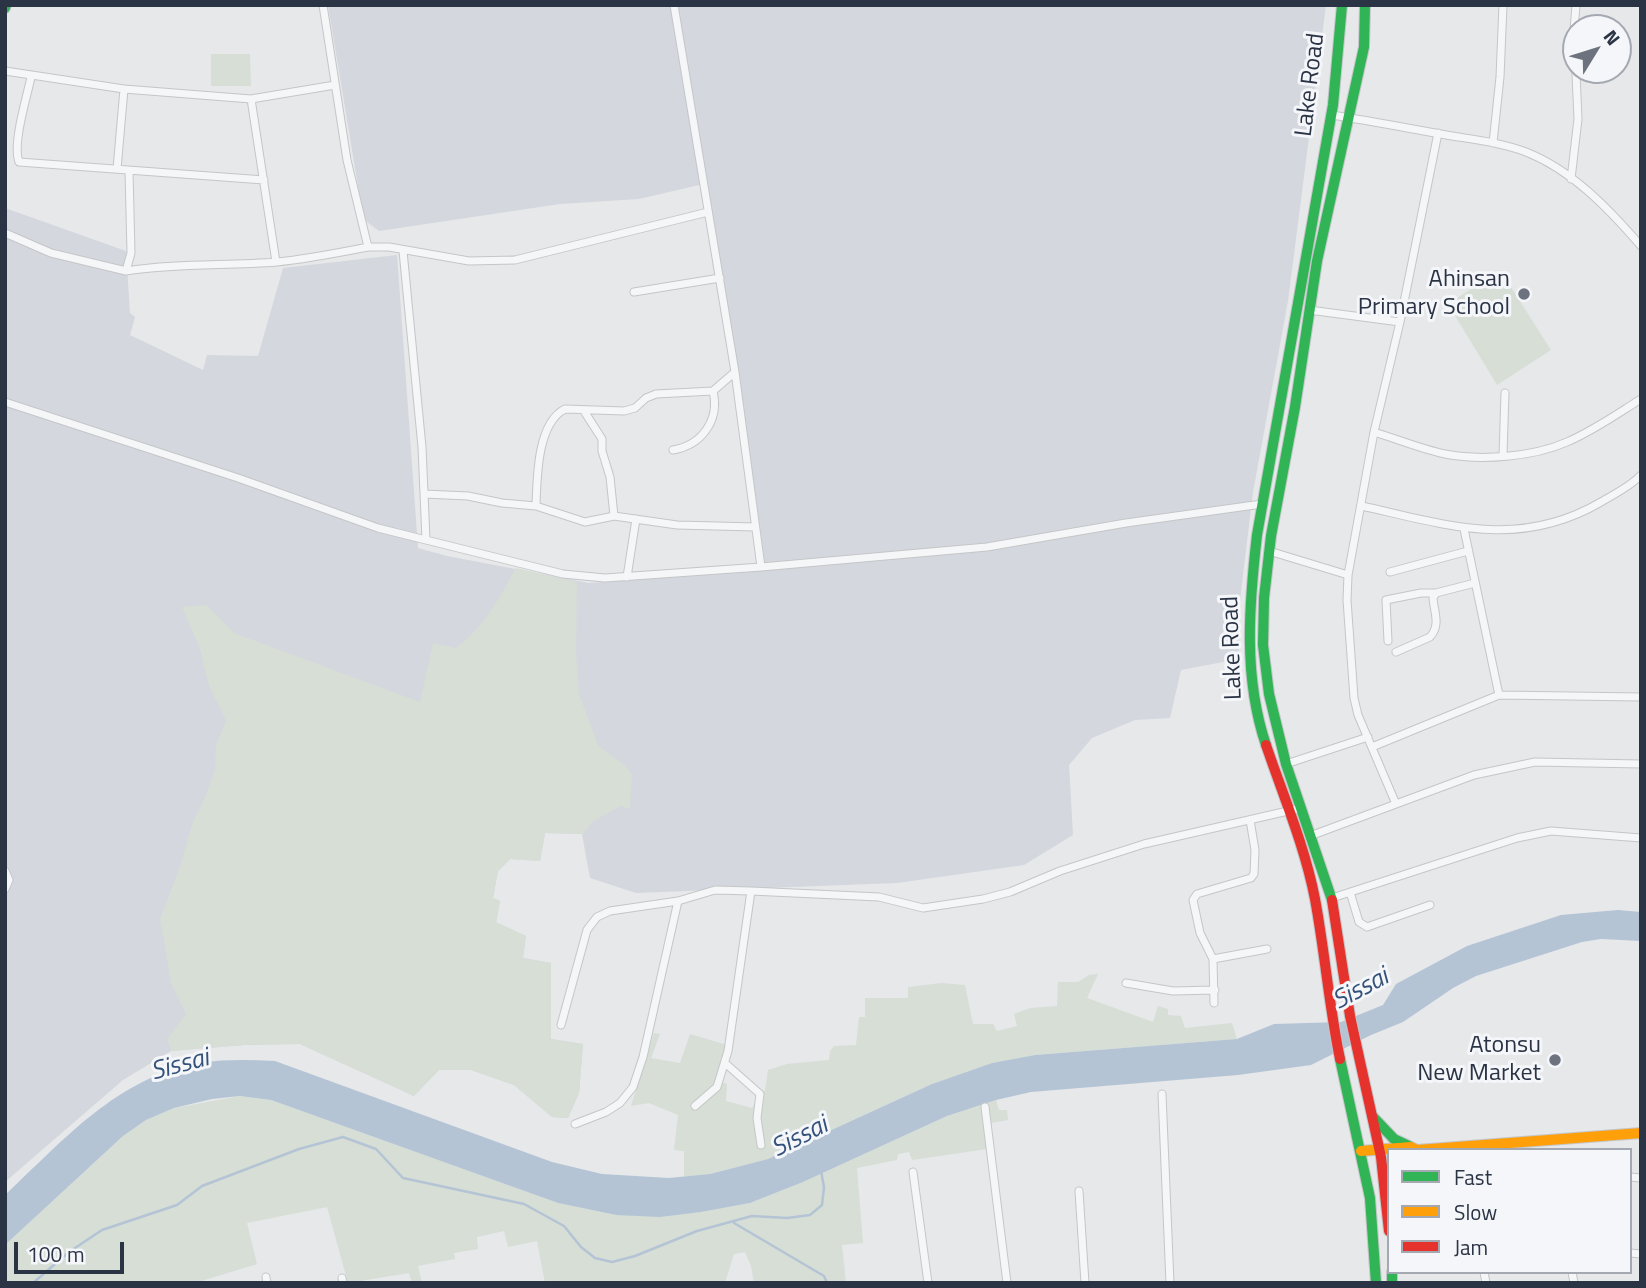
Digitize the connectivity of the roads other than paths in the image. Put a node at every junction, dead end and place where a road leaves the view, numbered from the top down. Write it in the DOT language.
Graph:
graph roads {
  1 [pos="323,5"];
  2 [pos="674,5"];
  3 [pos="1342,5"];
  4 [pos="1365,5"];
  5 [pos="1503,5"];
  6 [pos="1576,5"];
  7 [pos="5,71"];
  8 [pos="31,77"];
  9 [pos="335,85"];
  10 [pos="124,89"];
  11 [pos="251,99"];
  12 [pos="1331,115"];
  13 [pos="1348,118"];
  14 [pos="1438,133"];
  15 [pos="1493,143"];
  16 [pos="117,169"];
  17 [pos="129,171"];
  18 [pos="1571,179"];
  19 [pos="264,180"];
  20 [pos="708,212"];
  21 [pos="5,233"];
  22 [pos="1641,246"];
  23 [pos="368,247"];
  24 [pos="403,251"];
  25 [pos="276,262"];
  26 [pos="126,271"];
  27 [pos="720,278"];
  28 [pos="634,292"];
  29 [pos="1309,310"];
  30 [pos="1400,322"];
  31 [pos="734,372"];
  32 [pos="713,391"];
  33 [pos="1505,393"];
  34 [pos="1641,399"];
  35 [pos="5,402"];
  36 [pos="584,411"];
  37 [pos="1374,432"];
  38 [pos="673,450"];
  39 [pos="1503,456"];
  40 [pos="1640,478"];
  41 [pos="424,494"];
  42 [pos="1262,505"];
  43 [pos="536,506"];
  44 [pos="1362,506"];
  45 [pos="614,516"];
  46 [pos="636,519"];
  47 [pos="755,527"];
  48 [pos="1464,529"];
  49 [pos="426,540"];
  50 [pos="1269,551"];
  51 [pos="1468,551"];
  52 [pos="761,567"];
  53 [pos="1390,572"];
  54 [pos="1348,575"];
  55 [pos="627,577"];
  56 [pos="1475,583"];
  57 [pos="1436,593"];
  58 [pos="1388,641"];
  59 [pos="1396,652"];
  60 [pos="1499,695"];
  61 [pos="1641,697"];
  62 [pos="1368,737"];
  63 [pos="1372,747"];
  64 [pos="1286,764"];
  65 [pos="1641,764"];
  66 [pos="1396,804"];
  67 [pos="1295,810"];
  68 [pos="1250,820"];
  69 [pos="1310,836"];
  70 [pos="1641,838"];
  71 [pos="5,870"];
  72 [pos="5,889"];
  73 [pos="751,891"];
  74 [pos="1350,892"];
  75 [pos="1332,898"];
  76 [pos="678,901"];
  77 [pos="1430,905"];
  78 [pos="1268,949"];
  79 [pos="1213,959"];
  80 [pos="1126,983"];
  81 [pos="1215,990"];
  82 [pos="1214,1003"];
  83 [pos="561,1025"];
  84 [pos="725,1063"];
  85 [pos="1162,1094"];
  86 [pos="695,1107"];
  87 [pos="985,1107"];
  88 [pos="1372,1115"];
  89 [pos="575,1124"];
  90 [pos="1641,1133"];
  91 [pos="1555,1144"];
  92 [pos="761,1145"];
  93 [pos="1412,1148"];
  94 [pos="1442,1148"];
  95 [pos="1383,1154"];
  96 [pos="1362,1156"];
  97 [pos="913,1172"];
  98 [pos="1387,1189"];
  99 [pos="1079,1191"];
  100 [pos="928,1283"];
  101 [pos="1007,1283"];
  102 [pos="1086,1283"];
  103 [pos="1170,1283"];
  104 [pos="1376,1283"];
  1 -- 9 [label="street"];
  2 -- 20 [label="street"];
  3 -- 12 [label="main road, Lake Road"];
  4 -- 13 [label="main road, Lake Road"];
  5 -- 15 [label="street"];
  6 -- 18 [label="street"];
  7 -- 8 [label="street"];
  8 -- 10 [label="street"];
  8 -- 16 [label="street"];
  9 -- 11 [label="street"];
  9 -- 23 [label="street"];
  10 -- 11 [label="street"];
  10 -- 16 [label="street"];
  11 -- 19 [label="street"];
  12 -- 13 [label="street"];
  12 -- 42 [label="main road, Lake Road"];
  13 -- 14 [label="street"];
  13 -- 29 [label="main road, Lake Road"];
  14 -- 15 [label="street"];
  14 -- 30 [label="street"];
  15 -- 18 [label="street"];
  16 -- 17 [label="street"];
  17 -- 19 [label="street"];
  17 -- 26 [label="street"];
  18 -- 22 [label="street"];
  19 -- 25 [label="street"];
  20 -- 24 [label="street"];
  20 -- 27 [label="street"];
  21 -- 26 [label="street"];
  23 -- 24 [label="street"];
  23 -- 25 [label="street"];
  24 -- 41 [label="street"];
  25 -- 26 [label="street"];
  27 -- 28 [label="street"];
  27 -- 31 [label="street"];
  29 -- 30 [label="street"];
  29 -- 50 [label="main road, Lake Road"];
  30 -- 37 [label="street"];
  31 -- 32 [label="street"];
  31 -- 47 [label="street"];
  32 -- 36 [label="street"];
  32 -- 38 [label="street"];
  33 -- 39 [label="street"];
  34 -- 39 [label="street"];
  35 -- 49 [label="street"];
  36 -- 43 [label="street"];
  36 -- 45 [label="street"];
  37 -- 39 [label="street"];
  37 -- 44 [label="street"];
  40 -- 48 [label="street"];
  41 -- 43 [label="street"];
  41 -- 49 [label="street"];
  42 -- 52 [label="street"];
  42 -- 67 [label="main road, Lake Road"];
  43 -- 45 [label="street"];
  44 -- 48 [label="street"];
  44 -- 54 [label="street"];
  45 -- 46 [label="street"];
  46 -- 47 [label="street"];
  46 -- 55 [label="street"];
  47 -- 52 [label="street"];
  48 -- 51 [label="street"];
  49 -- 55 [label="street"];
  50 -- 54 [label="street"];
  50 -- 64 [label="main road, Lake Road"];
  51 -- 53 [label="street"];
  51 -- 56 [label="street"];
  52 -- 55 [label="street"];
  54 -- 62 [label="street"];
  56 -- 57 [label="street"];
  56 -- 60 [label="street"];
  57 -- 58 [label="street"];
  57 -- 59 [label="street"];
  60 -- 61 [label="street"];
  60 -- 63 [label="street"];
  62 -- 63 [label="street"];
  62 -- 64 [label="street"];
  63 -- 66 [label="street"];
  64 -- 67 [label="main road, Lake Road"];
  65 -- 66 [label="street"];
  66 -- 69 [label="street"];
  67 -- 68 [label="street"];
  67 -- 69 [label="main road, Lake Road"];
  67 -- 96 [label="main road, Lake Road"];
  68 -- 73 [label="street"];
  68 -- 79 [label="street"];
  69 -- 75 [label="main road, Lake Road"];
  70 -- 74 [label="street"];
  71 -- 72 [label="street"];
  73 -- 76 [label="street"];
  73 -- 84 [label="street"];
  74 -- 75 [label="street"];
  74 -- 77 [label="street"];
  75 -- 88 [label="main road, Lake Road"];
  76 -- 83 [label="street"];
  76 -- 89 [label="street"];
  78 -- 79 [label="street"];
  79 -- 81 [label="street"];
  80 -- 81 [label="street"];
  81 -- 82 [label="street"];
  84 -- 86 [label="street"];
  84 -- 92 [label="street"];
  85 -- 103 [label="street"];
  87 -- 101 [label="street"];
  88 -- 93 [label="main road"];
  88 -- 95 [label="main road, Lake Road"];
  90 -- 91 [label="main road"];
  91 -- 94 [label="main road"];
  95 -- 96 [label="main road"];
  95 -- 98 [label="main road, Lake Road"];
  96 -- 104 [label="main road, Lake Road"];
  97 -- 100 [label="street"];
  99 -- 102 [label="street"];
}
